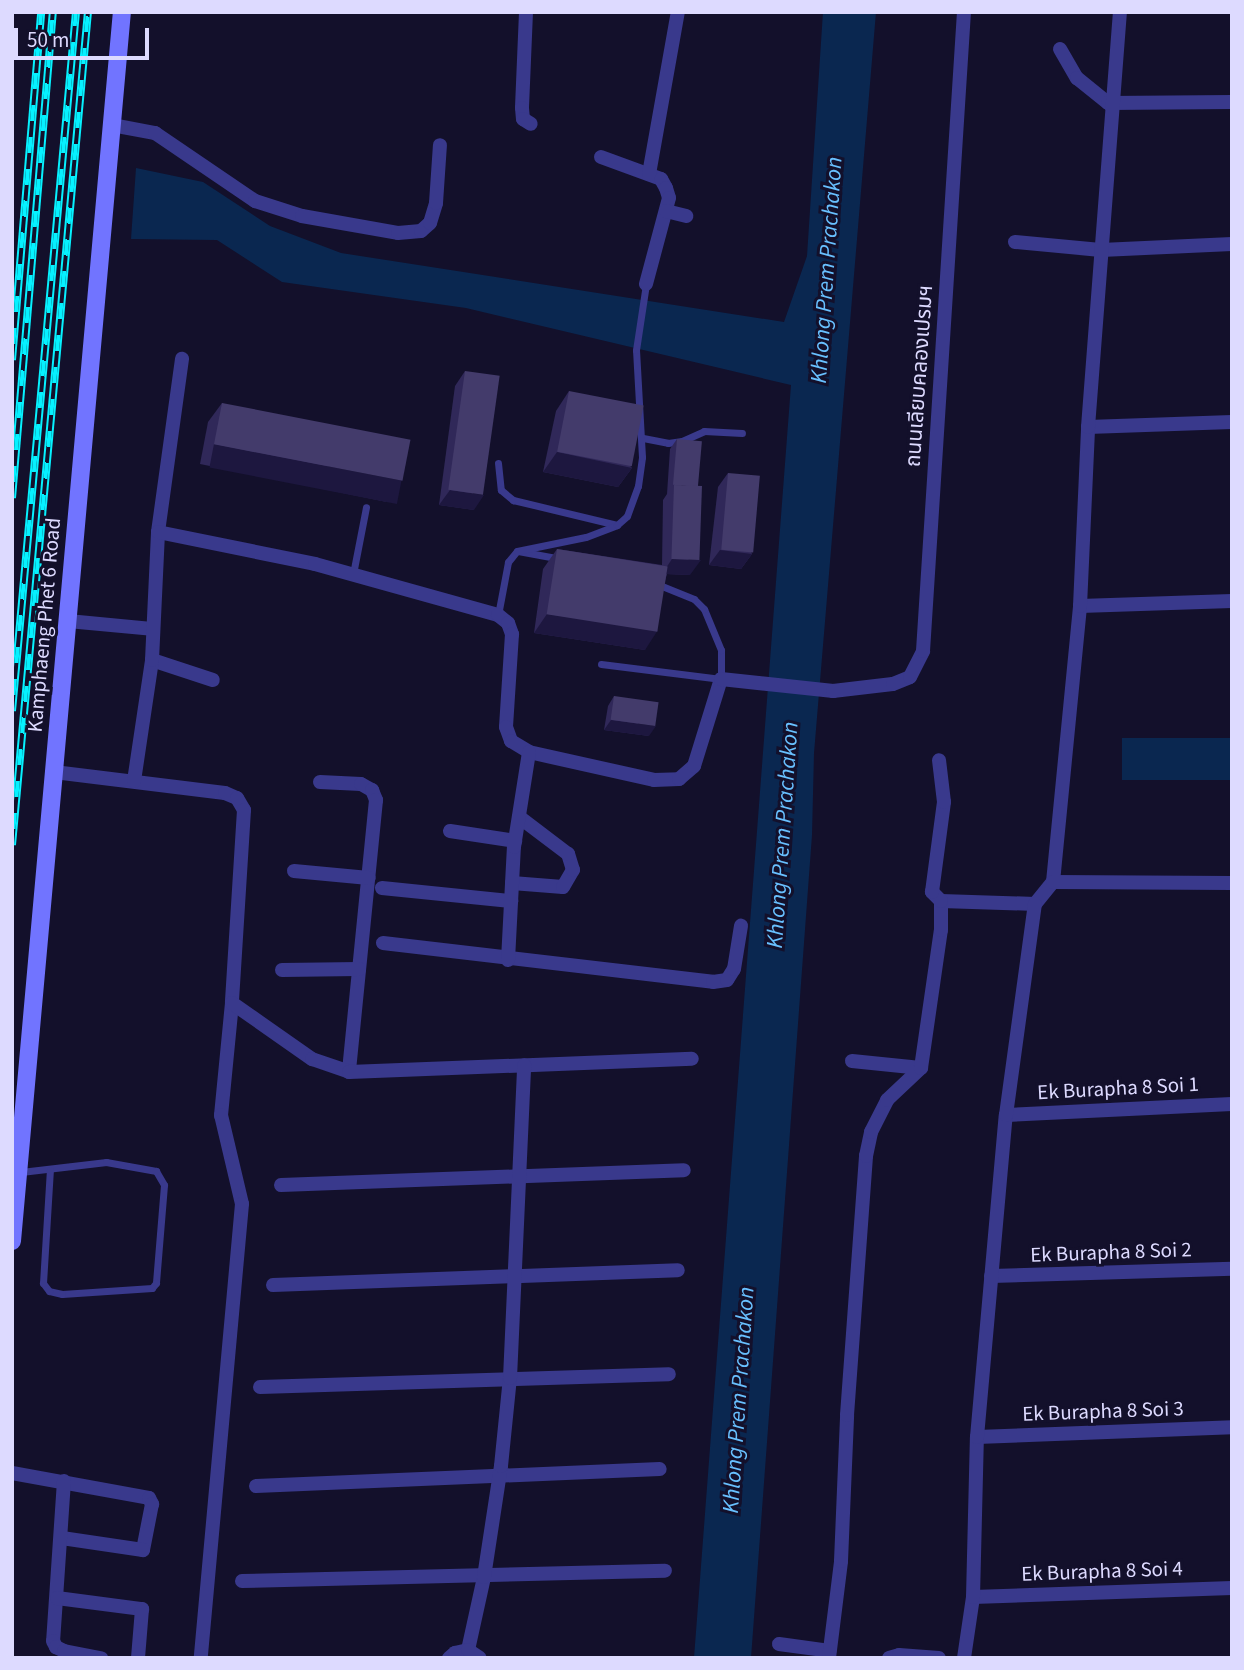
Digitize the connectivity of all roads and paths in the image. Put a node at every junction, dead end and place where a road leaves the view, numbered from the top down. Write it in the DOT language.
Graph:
graph roads {
  1 [pos="122,12"];
  2 [pos="526,12"];
  3 [pos="678,12"];
  4 [pos="964,12"];
  5 [pos="1120,12"];
  6 [pos="1060,49"];
  7 [pos="1232,102"];
  8 [pos="1112,104"];
  9 [pos="531,124"];
  10 [pos="112,125"];
  11 [pos="440,145"];
  12 [pos="601,157"];
  13 [pos="649,174"];
  14 [pos="666,211"];
  15 [pos="686,216"];
  16 [pos="1015,242"];
  17 [pos="1232,244"];
  18 [pos="1101,250"];
  19 [pos="646,284"];
  20 [pos="182,359"];
  21 [pos="1232,422"];
  22 [pos="1088,427"];
  23 [pos="742,433"];
  24 [pos="643,438"];
  25 [pos="498,463"];
  26 [pos="366,507"];
  27 [pos="617,525"];
  28 [pos="158,532"];
  29 [pos="517,551"];
  30 [pos="575,561"];
  31 [pos="354,573"];
  32 [pos="650,582"];
  33 [pos="1232,601"];
  34 [pos="1080,606"];
  35 [pos="498,615"];
  36 [pos="68,621"];
  37 [pos="152,629"];
  38 [pos="152,660"];
  39 [pos="601,663"];
  40 [pos="722,679"];
  41 [pos="213,680"];
  42 [pos="528,752"];
  43 [pos="939,760"];
  44 [pos="54,772"];
  45 [pos="134,781"];
  46 [pos="320,782"];
  47 [pos="519,817"];
  48 [pos="450,831"];
  49 [pos="515,841"];
  50 [pos="293,871"];
  51 [pos="369,878"];
  52 [pos="1054,882"];
  53 [pos="512,883"];
  54 [pos="1232,883"];
  55 [pos="382,888"];
  56 [pos="511,901"];
  57 [pos="941,901"];
  58 [pos="1035,904"];
  59 [pos="741,926"];
  60 [pos="383,943"];
  61 [pos="508,960"];
  62 [pos="359,969"];
  63 [pos="282,970"];
  64 [pos="232,1003"];
  65 [pos="692,1059"];
  66 [pos="852,1061"];
  67 [pos="524,1065"];
  68 [pos="921,1068"];
  69 [pos="349,1072"];
  70 [pos="1232,1104"];
  71 [pos="1006,1115"];
  72 [pos="50,1170"];
  73 [pos="684,1170"];
  74 [pos="18,1172"];
  75 [pos="519,1176"];
  76 [pos="281,1185"];
  77 [pos="12,1241"];
  78 [pos="1232,1269"];
  79 [pos="678,1270"];
  80 [pos="514,1276"];
  81 [pos="991,1276"];
  82 [pos="273,1286"];
  83 [pos="669,1374"];
  84 [pos="510,1378"];
  85 [pos="260,1387"];
  86 [pos="1232,1427"];
  87 [pos="977,1437"];
  88 [pos="660,1469"];
  89 [pos="12,1473"];
  90 [pos="500,1475"];
  91 [pos="64,1481"];
  92 [pos="256,1486"];
  93 [pos="62,1538"];
  94 [pos="665,1571"];
  95 [pos="484,1577"];
  96 [pos="242,1581"];
  97 [pos="1232,1588"];
  98 [pos="973,1597"];
  99 [pos="57,1598"];
  100 [pos="779,1644"];
  101 [pos="474,1654"];
  102 [pos="829,1654"];
  103 [pos="101,1658"];
  104 [pos="138,1658"];
  105 [pos="201,1658"];
  106 [pos="449,1658"];
  107 [pos="889,1658"];
  108 [pos="939,1658"];
  109 [pos="964,1658"];
  1 -- 10 [label="main road, Kamphaeng Phet 6 Road"];
  2 -- 9 [label="street"];
  3 -- 13 [label="street"];
  4 -- 40 [label="street, ถนนเลียบคลองเปรมฯ"];
  5 -- 8 [label="street"];
  6 -- 8 [label="street"];
  7 -- 8 [label="street"];
  8 -- 18 [label="street"];
  10 -- 11 [label="street"];
  10 -- 36 [label="main road, Kamphaeng Phet 6 Road"];
  12 -- 13 [label="street"];
  13 -- 14 [label="street"];
  14 -- 15 [label="street"];
  14 -- 19 [label="street"];
  16 -- 18 [label="street"];
  17 -- 18 [label="street"];
  18 -- 22 [label="street"];
  19 -- 24 [label="lane"];
  20 -- 28 [label="street"];
  21 -- 22 [label="street"];
  22 -- 34 [label="street"];
  23 -- 24 [label="lane"];
  24 -- 27 [label="lane"];
  25 -- 27 [label="lane"];
  26 -- 31 [label="lane"];
  27 -- 29 [label="lane"];
  28 -- 31 [label="street"];
  28 -- 37 [label="street"];
  29 -- 30 [label="lane"];
  29 -- 35 [label="lane"];
  31 -- 35 [label="street"];
  32 -- 40 [label="lane"];
  33 -- 34 [label="street"];
  34 -- 52 [label="street"];
  35 -- 42 [label="street"];
  36 -- 37 [label="street"];
  36 -- 44 [label="main road, Kamphaeng Phet 6 Road"];
  37 -- 38 [label="street"];
  38 -- 41 [label="street"];
  38 -- 45 [label="street"];
  39 -- 40 [label="lane"];
  40 -- 42 [label="street"];
  42 -- 47 [label="street"];
  43 -- 57 [label="street"];
  44 -- 45 [label="street"];
  44 -- 74 [label="main road, Kamphaeng Phet 6 Road"];
  45 -- 64 [label="street"];
  46 -- 51 [label="street"];
  47 -- 49 [label="street"];
  47 -- 53 [label="street"];
  48 -- 49 [label="street"];
  49 -- 53 [label="street"];
  50 -- 51 [label="street"];
  51 -- 62 [label="street"];
  52 -- 54 [label="street"];
  52 -- 58 [label="street"];
  53 -- 56 [label="street"];
  55 -- 56 [label="street"];
  56 -- 61 [label="street"];
  57 -- 58 [label="street"];
  57 -- 68 [label="street"];
  58 -- 71 [label="street"];
  59 -- 61 [label="street"];
  60 -- 61 [label="street"];
  62 -- 63 [label="street"];
  62 -- 69 [label="street"];
  64 -- 69 [label="street"];
  64 -- 105 [label="street"];
  65 -- 67 [label="street"];
  66 -- 68 [label="street"];
  67 -- 69 [label="street"];
  67 -- 75 [label="street"];
  68 -- 102 [label="street"];
  70 -- 71 [label="street, Ek Burapha 8 Soi 1"];
  71 -- 81 [label="street"];
  72 -- 72 [label="lane"];
  72 -- 74 [label="lane"];
  73 -- 75 [label="street"];
  74 -- 77 [label="main road, Kamphaeng Phet 6 Road"];
  75 -- 76 [label="street"];
  75 -- 80 [label="street"];
  78 -- 81 [label="street, Ek Burapha 8 Soi 2"];
  79 -- 80 [label="street"];
  80 -- 82 [label="street"];
  80 -- 84 [label="street"];
  81 -- 87 [label="street"];
  83 -- 84 [label="street"];
  84 -- 85 [label="street"];
  84 -- 90 [label="street"];
  86 -- 87 [label="street, Ek Burapha 8 Soi 3"];
  87 -- 98 [label="street"];
  88 -- 90 [label="street"];
  89 -- 91 [label="street"];
  90 -- 92 [label="street"];
  90 -- 95 [label="street"];
  91 -- 93 [label="street"];
  91 -- 93 [label="street"];
  93 -- 99 [label="street"];
  94 -- 95 [label="street"];
  95 -- 96 [label="street"];
  95 -- 101 [label="street"];
  97 -- 98 [label="street, Ek Burapha 8 Soi 4"];
  98 -- 109 [label="street"];
  99 -- 103 [label="street"];
  99 -- 104 [label="street"];
  100 -- 102 [label="street"];
  101 -- 106 [label="street"];
  107 -- 108 [label="street"];
}
